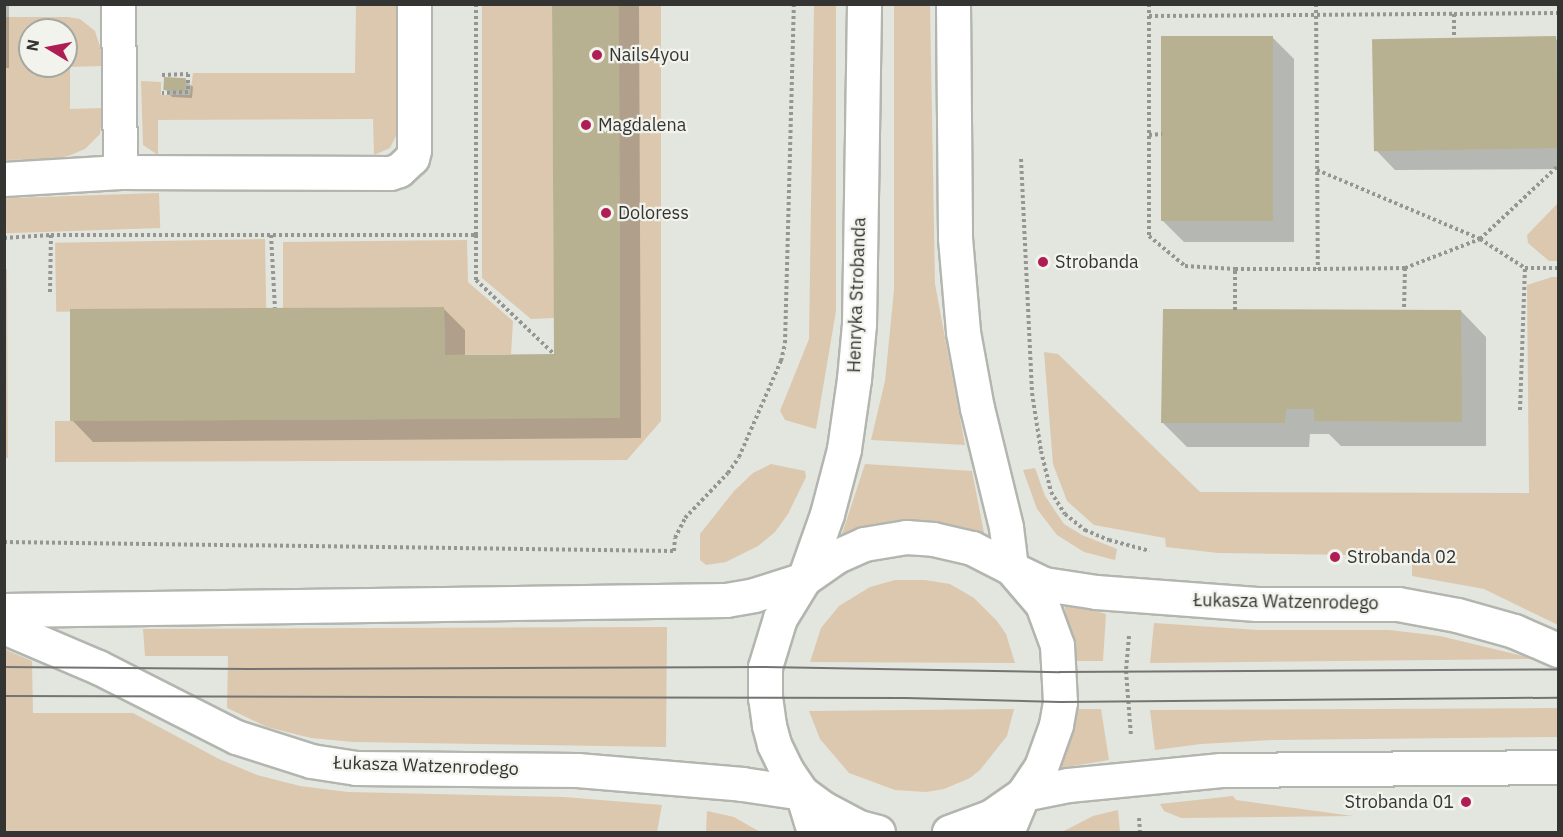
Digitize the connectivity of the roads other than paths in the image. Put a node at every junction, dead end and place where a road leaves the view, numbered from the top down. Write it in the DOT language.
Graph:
graph roads {
  1 [pos="118,4"];
  2 [pos="414,4"];
  3 [pos="864,4"];
  4 [pos="953,4"];
  5 [pos="120,172"];
  6 [pos="4,179"];
  7 [pos="1011,568"];
  8 [pos="804,579"];
  9 [pos="4,610"];
  10 [pos="4,627"];
  11 [pos="1558,650"];
  12 [pos="1558,768"];
  13 [pos="802,793"];
  14 [pos="1023,794"];
  15 [pos="814,832"];
  16 [pos="878,832"];
  17 [pos="949,832"];
  18 [pos="1007,832"];
  1 -- 5 [label="street"];
  2 -- 5 [label="street"];
  3 -- 8 [label="street, Henryka Strobanda"];
  4 -- 7 [label="street"];
  5 -- 6 [label="street"];
  7 -- 8 [label="street, Łukasza Watzenrodego"];
  7 -- 11 [label="street, Łukasza Watzenrodego"];
  7 -- 14 [label="street"];
  8 -- 9 [label="street"];
  8 -- 13 [label="street"];
  10 -- 13 [label="street, Łukasza Watzenrodego"];
  12 -- 14 [label="street"];
  13 -- 15 [label="street"];
  13 -- 16 [label="street"];
  14 -- 17 [label="street"];
  14 -- 18 [label="street"];
}
